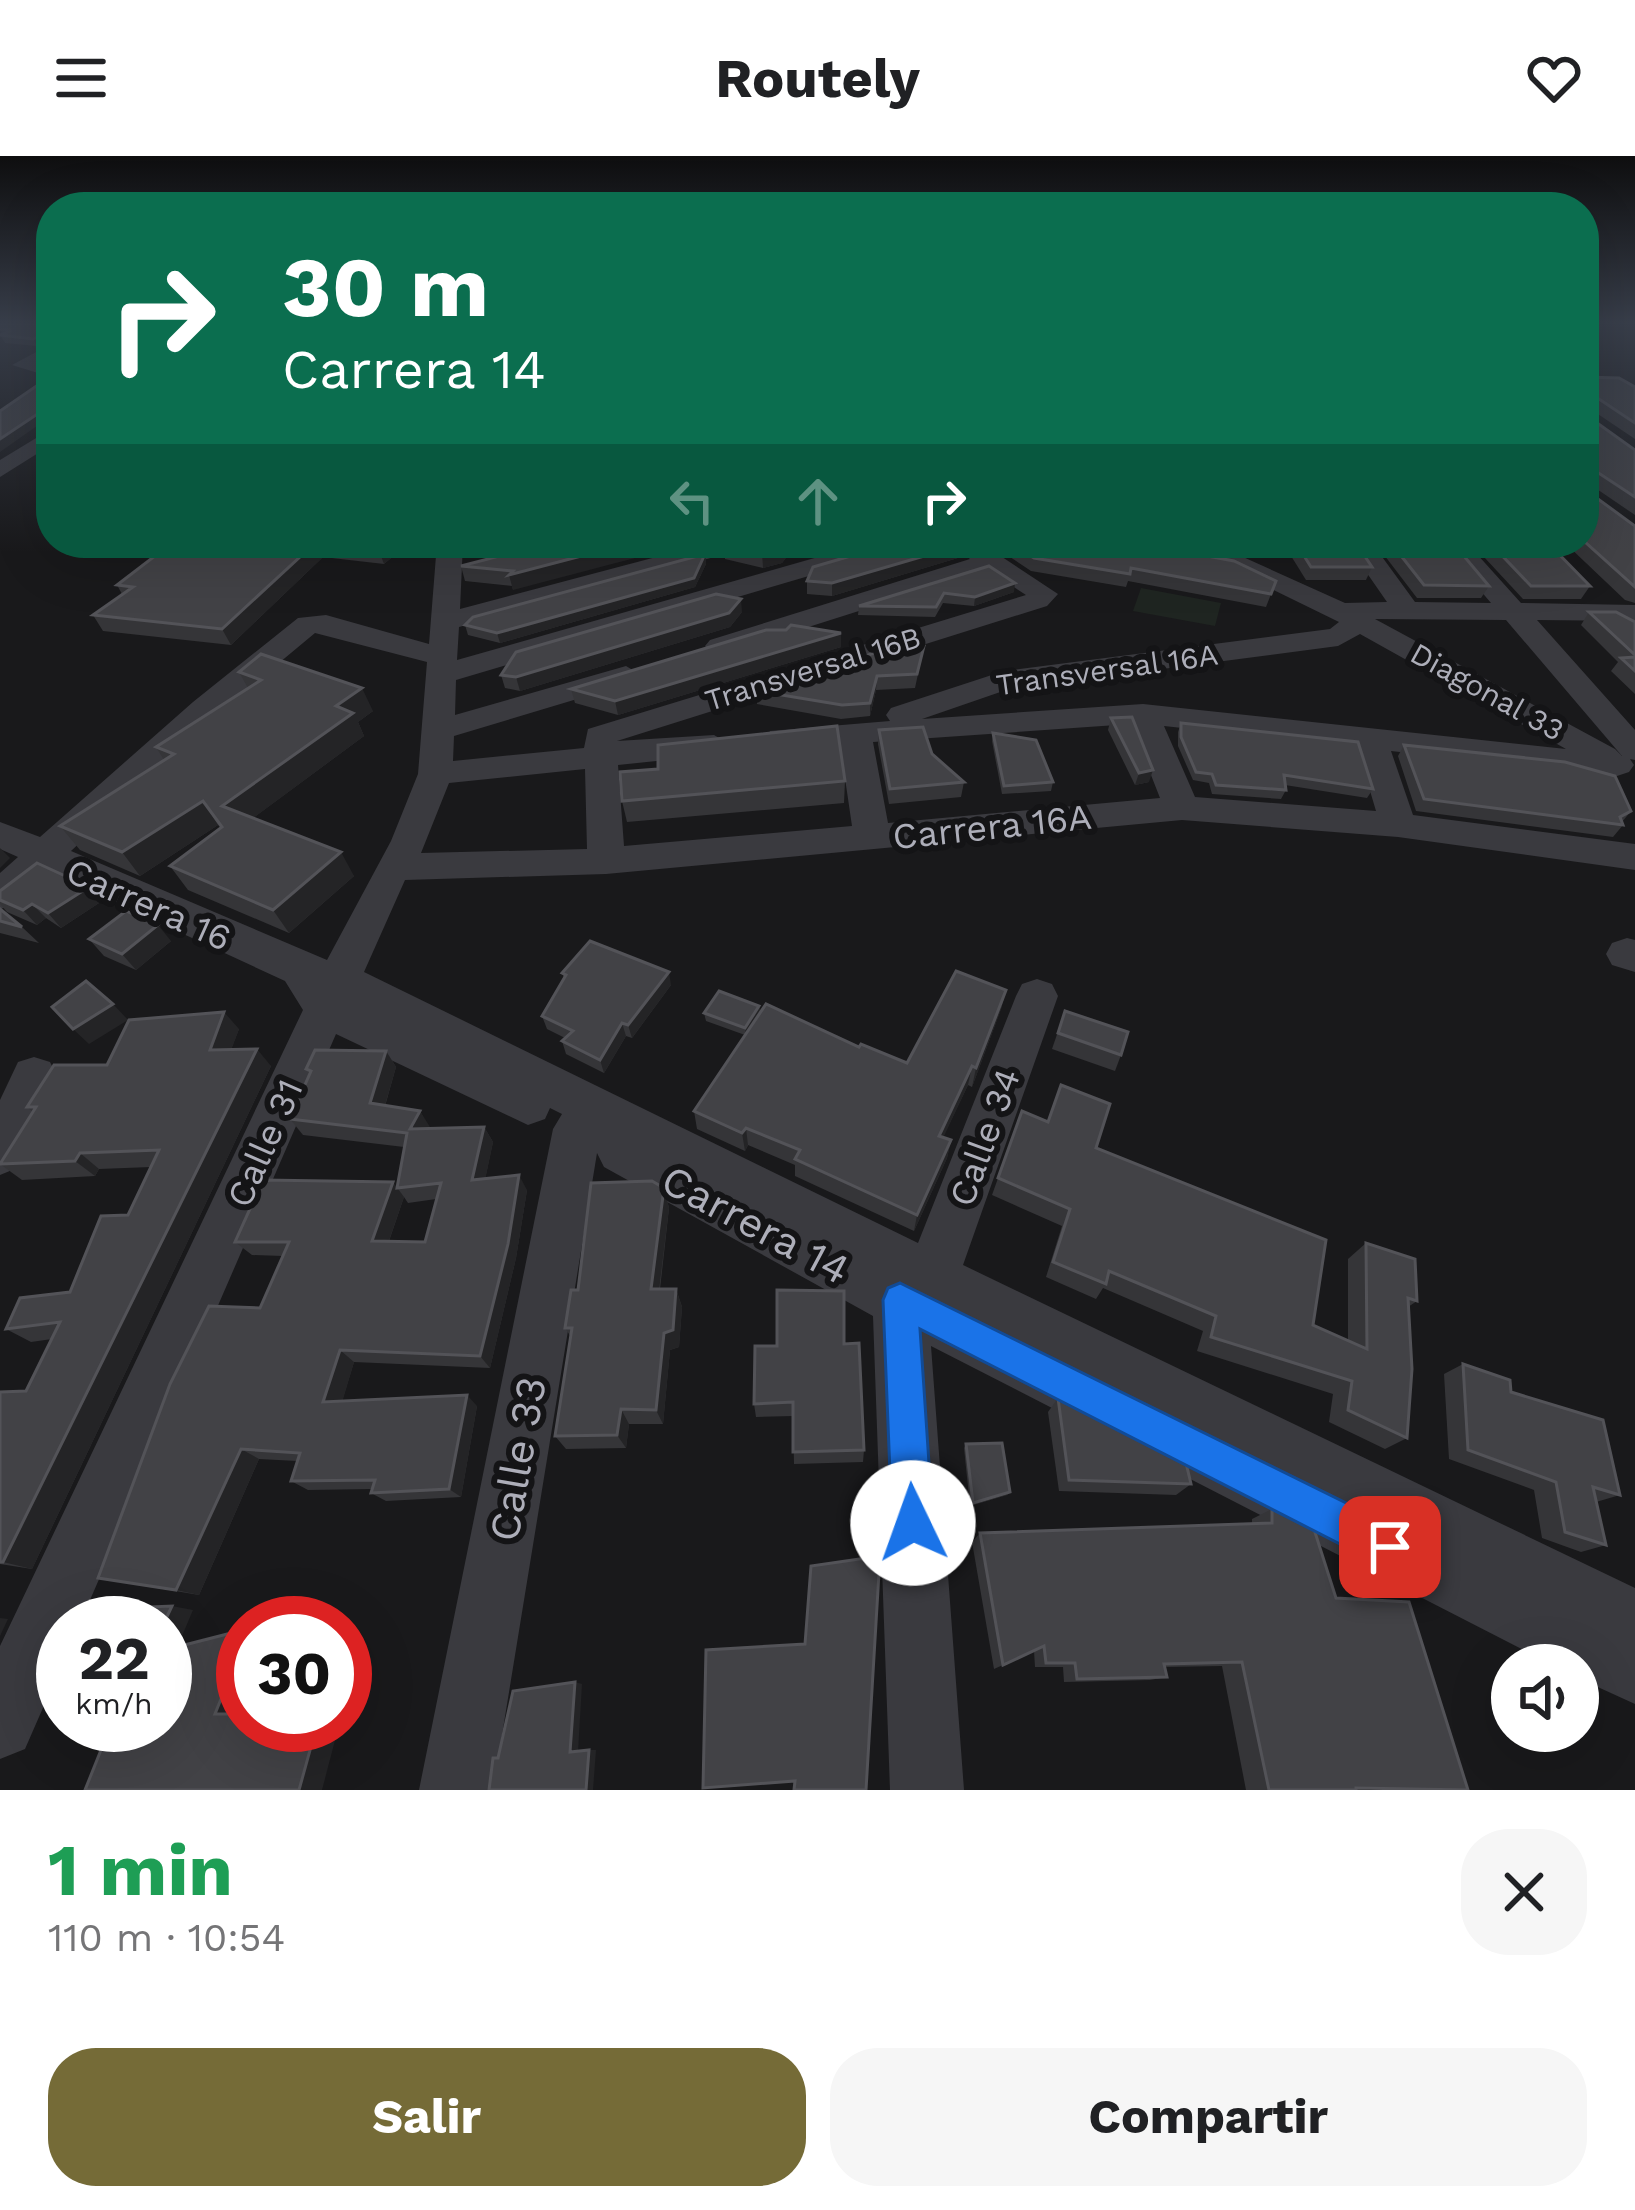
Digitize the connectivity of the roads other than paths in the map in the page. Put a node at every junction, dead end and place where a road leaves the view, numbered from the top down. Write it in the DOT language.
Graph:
graph roads {
  1 [pos="36,445"];
  2 [pos="0,470"];
  3 [pos="697,558"];
  4 [pos="832,558"];
  5 [pos="989,558"];
  6 [pos="1224,558"];
  7 [pos="1278,558"];
  8 [pos="1370,558"];
  9 [pos="1466,558"];
  10 [pos="457,560"];
  11 [pos="993,560"];
  12 [pos="1587,585"];
  13 [pos="1297,591"];
  14 [pos="1514,612"];
  15 [pos="1409,614"];
  16 [pos="1348,615"];
  17 [pos="1628,619"];
  18 [pos="444,651"];
  19 [pos="1143,714"];
  20 [pos="855,731"];
  21 [pos="1370,736"];
  22 [pos="437,752"];
  23 [pos="603,756"];
  24 [pos="1629,763"];
  25 [pos="1182,808"];
  26 [pos="1398,825"];
  27 [pos="0,834"];
  28 [pos="872,838"];
  29 [pos="42,856"];
  30 [pos="1635,857"];
  31 [pos="606,861"];
  32 [pos="392,867"];
  33 [pos="0,895"];
  34 [pos="322,986"];
  35 [pos="1037,996"];
  36 [pos="34,1076"];
  37 [pos="577,1129"];
  38 [pos="0,1153"];
  39 [pos="916,1289"];
  40 [pos="1635,1623"];
  41 [pos="1635,1670"];
  42 [pos="0,1724"];
  43 [pos="456,1790"];
  44 [pos="927,1790"];
  1 -- 2 [label="street"];
  3 -- 18 [label="street"];
  4 -- 18 [label="street"];
  5 -- 11 [label="street"];
  6 -- 13 [label="street, Diagonal 33"];
  7 -- 13 [label="street"];
  8 -- 15 [label="street"];
  9 -- 14 [label="street"];
  10 -- 18 [label="street, Calle 31"];
  11 -- 22 [label="street"];
  11 -- 23 [label="street, Transversal 16B"];
  12 -- 17 [label="street"];
  13 -- 16 [label="street, Diagonal 33"];
  14 -- 15 [label="street"];
  14 -- 17 [label="street"];
  14 -- 24 [label="street"];
  15 -- 16 [label="street"];
  16 -- 20 [label="street, Transversal 16A"];
  16 -- 24 [label="street, Diagonal 33"];
  18 -- 22 [label="street, Calle 31"];
  18 -- 29 [label="street"];
  19 -- 20 [label="street"];
  19 -- 21 [label="street"];
  19 -- 25 [label="street"];
  20 -- 23 [label="street"];
  20 -- 28 [label="street"];
  21 -- 24 [label="street"];
  21 -- 26 [label="street"];
  22 -- 23 [label="street"];
  22 -- 32 [label="street, Calle 31"];
  23 -- 31 [label="street"];
  25 -- 26 [label="street, Carrera 16A"];
  25 -- 28 [label="street, Carrera 16A"];
  26 -- 30 [label="street, Carrera 16A"];
  27 -- 29 [label="street, Carrera 16"];
  28 -- 31 [label="street, Carrera 16A"];
  29 -- 33 [label="street"];
  29 -- 34 [label="street, Carrera 16"];
  31 -- 32 [label="street, Carrera 16A"];
  32 -- 34 [label="street, Calle 31"];
  34 -- 37 [label="street, Carrera 14"];
  34 -- 39 [label="street, Carrera 14"];
  34 -- 42 [label="street, Calle 31"];
  35 -- 39 [label="street, Calle 34"];
  36 -- 38 [label="street"];
  37 -- 39 [label="street, Carrera 14"];
  37 -- 43 [label="street, Calle 33"];
  39 -- 40 [label="street, Carrera 14"];
  39 -- 41 [label="street, Carrera 14"];
  39 -- 44 [label="street, Calle 34"];
}
